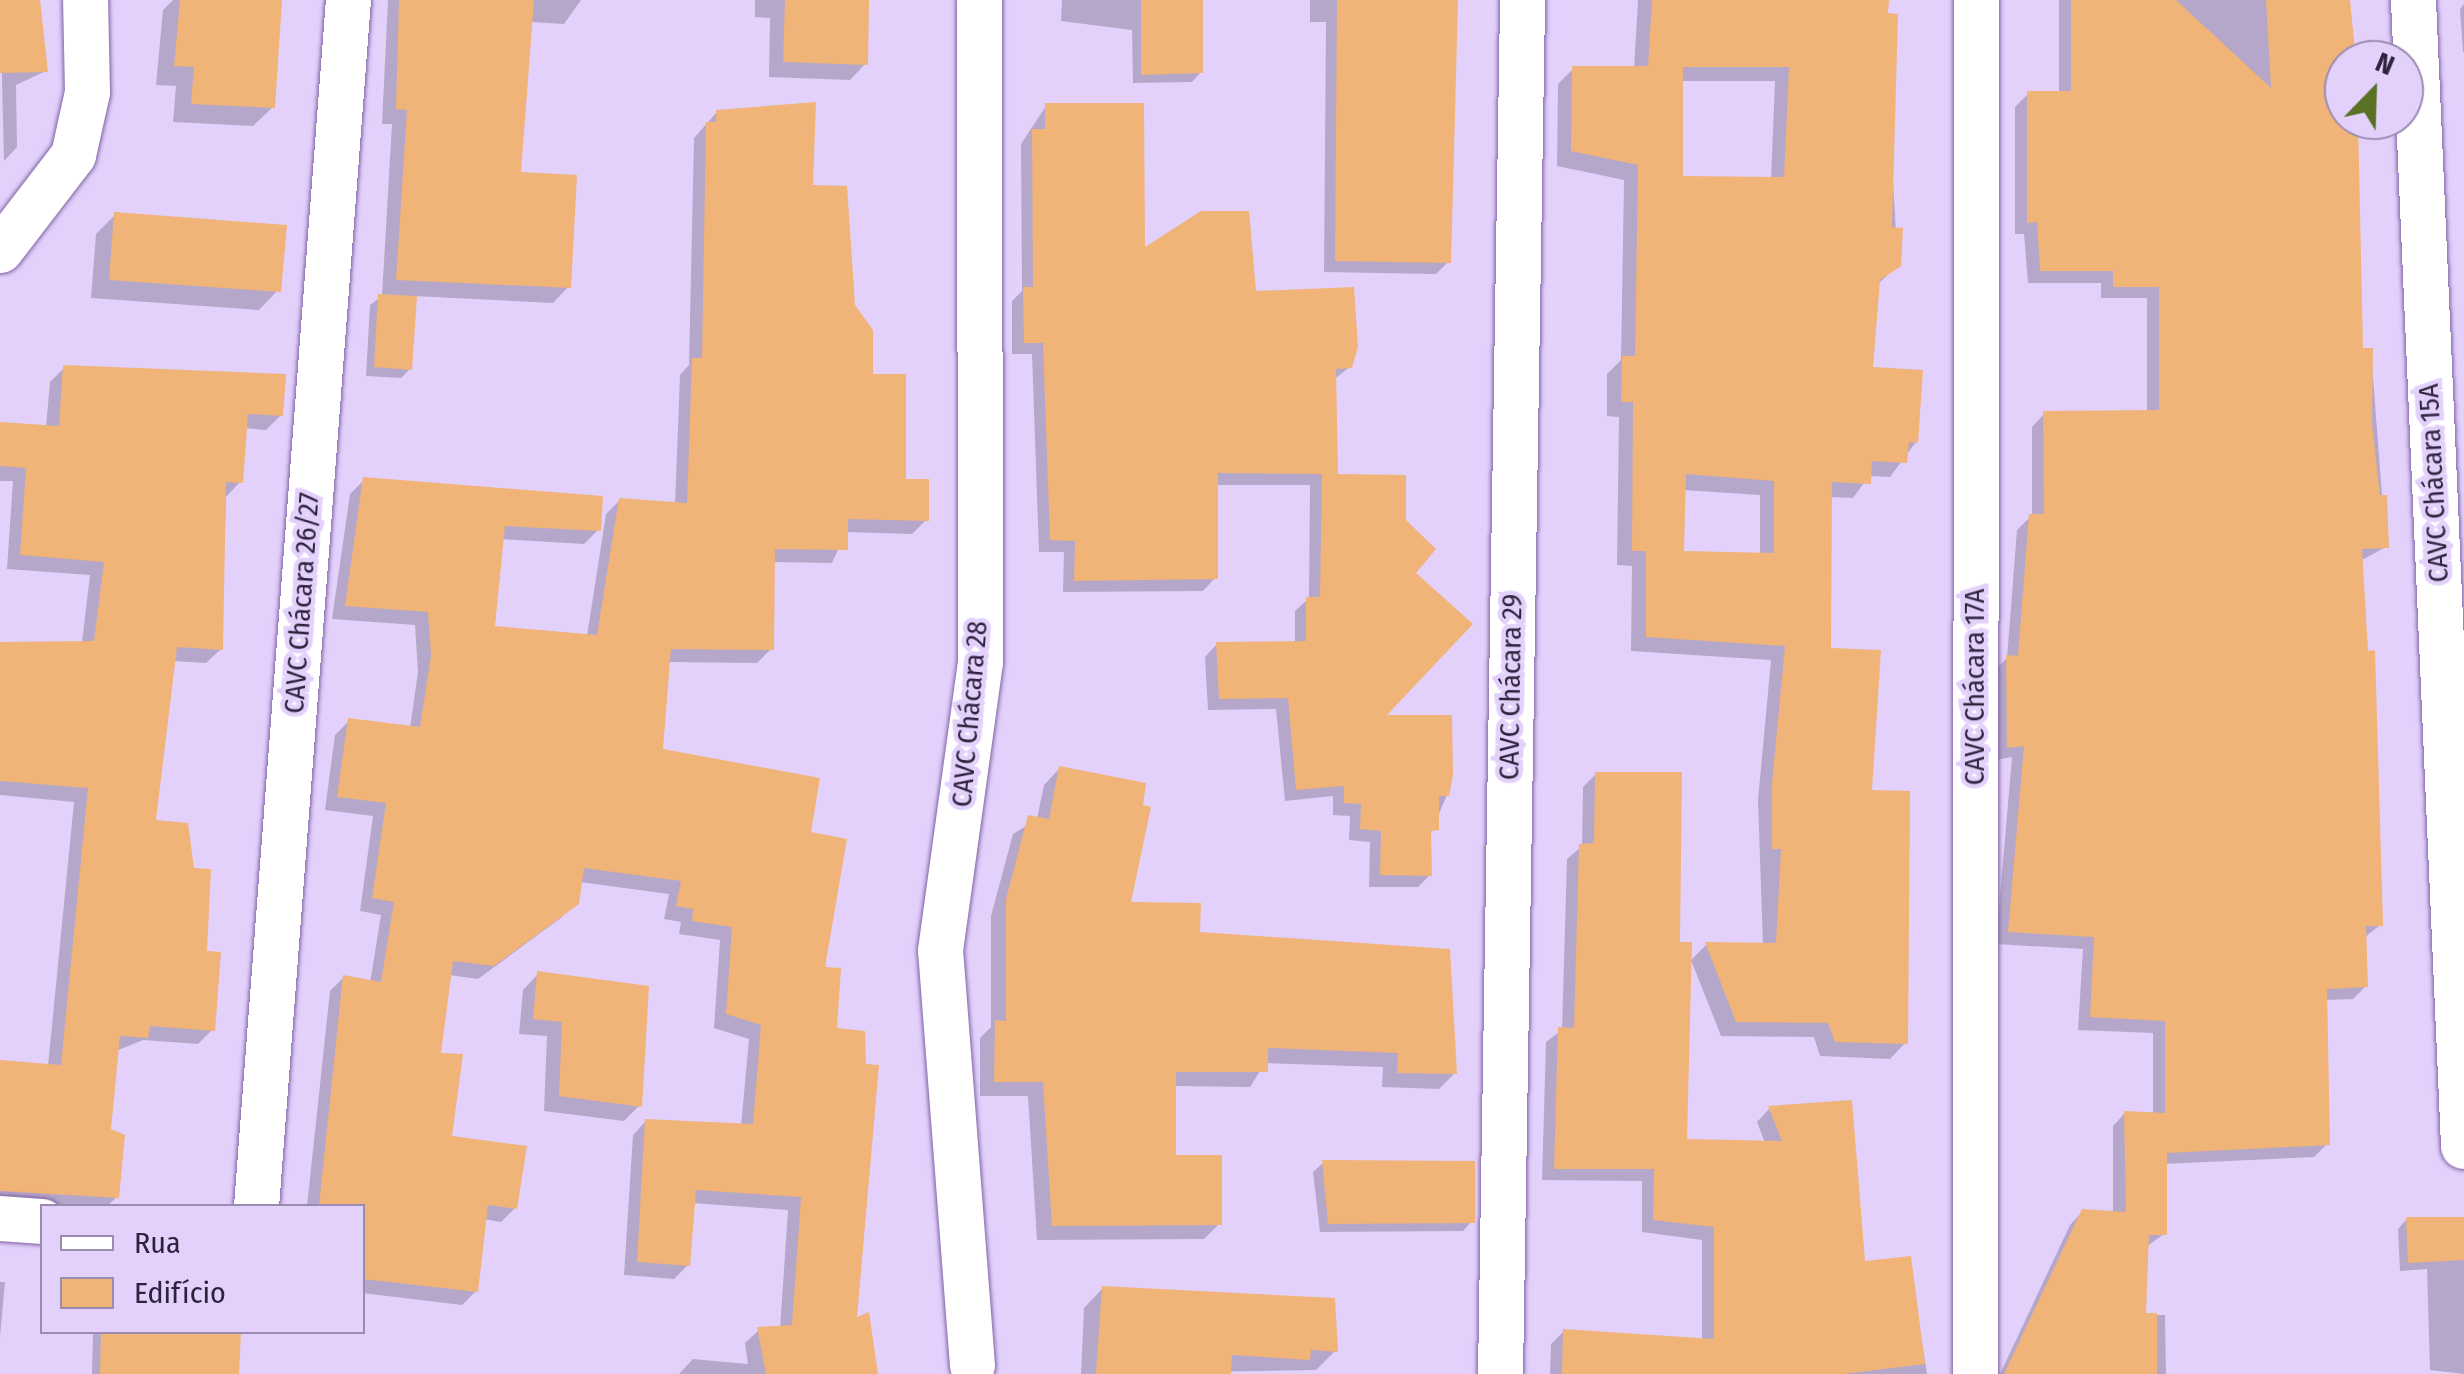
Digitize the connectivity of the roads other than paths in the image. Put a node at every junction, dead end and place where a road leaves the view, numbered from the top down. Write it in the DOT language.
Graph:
graph roads {
  1 [pos="85,0"];
  2 [pos="348,0"];
  3 [pos="979,0"];
  4 [pos="1522,0"];
  5 [pos="1976,0"];
  6 [pos="2413,0"];
  7 [pos="0,250"];
  8 [pos="2463,1146"];
  9 [pos="256,1204"];
  10 [pos="0,1218"];
  11 [pos="40,1221"];
  12 [pos="972,1365"];
  13 [pos="1500,1374"];
  14 [pos="1975,1374"];
  1 -- 7 [label="street"];
  2 -- 9 [label="street, CAVC Chácara 26/27"];
  3 -- 12 [label="street, CAVC Chácara 28"];
  4 -- 13 [label="street, CAVC Chácara 29"];
  5 -- 14 [label="street, CAVC Chácara 17A"];
  6 -- 8 [label="street, CAVC Chácara 15A"];
  10 -- 11 [label="street"];
}
